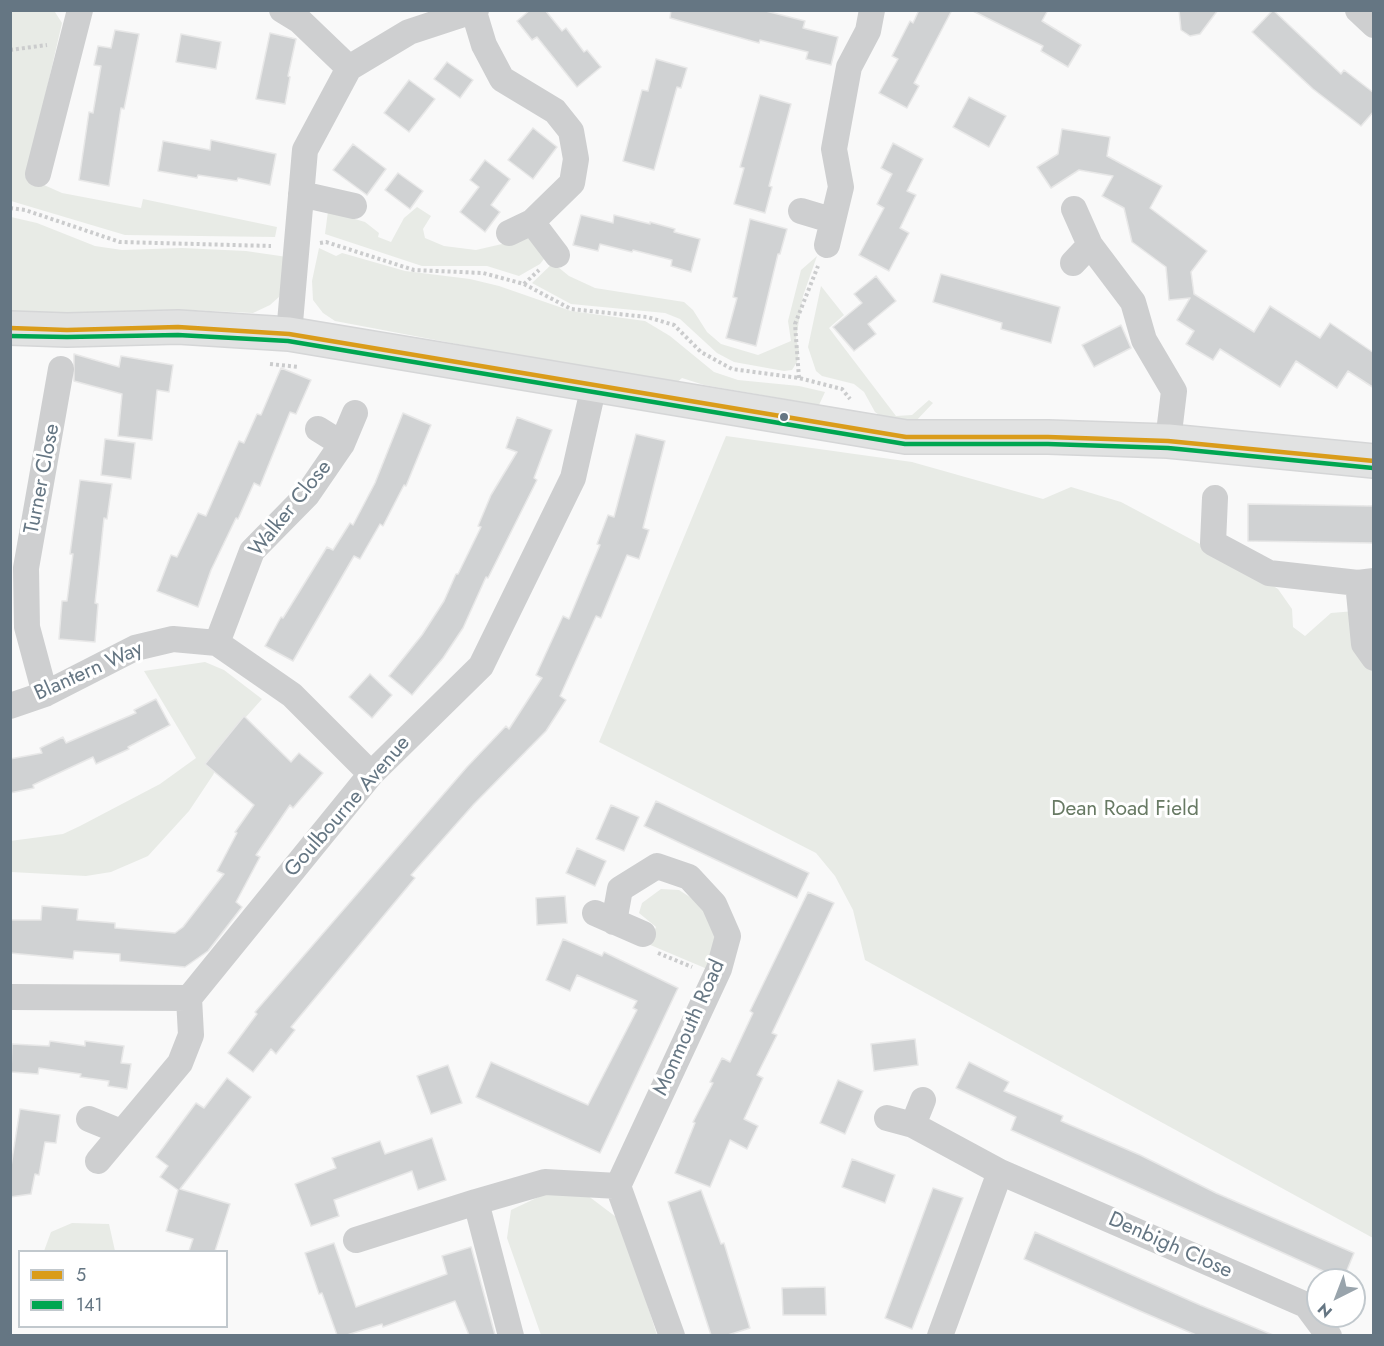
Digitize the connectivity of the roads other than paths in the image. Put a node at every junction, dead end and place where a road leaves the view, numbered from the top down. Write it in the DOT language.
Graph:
graph roads {
  1 [pos="80,10"];
  2 [pos="282,10"];
  3 [pos="872,10"];
  4 [pos="1358,10"];
  5 [pos="475,11"];
  6 [pos="1374,25"];
  7 [pos="350,68"];
  8 [pos="38,174"];
  9 [pos="301,194"];
  10 [pos="354,206"];
  11 [pos="1074,209"];
  12 [pos="801,211"];
  13 [pos="532,222"];
  14 [pos="509,233"];
  15 [pos="557,255"];
  16 [pos="10,328"];
  17 [pos="290,334"];
  18 [pos="61,369"];
  19 [pos="594,385"];
  20 [pos="355,413"];
  21 [pos="318,429"];
  22 [pos="1168,441"];
  23 [pos="342,444"];
  24 [pos="1374,461"];
  25 [pos="1215,498"];
  26 [pos="1366,582"];
  27 [pos="218,644"];
  28 [pos="1374,658"];
  29 [pos="45,694"];
  30 [pos="10,706"];
  31 [pos="371,774"];
  32 [pos="643,933"];
  33 [pos="10,997"];
  34 [pos="189,998"];
  35 [pos="923,1100"];
  36 [pos="887,1118"];
  37 [pos="89,1119"];
  38 [pos="913,1125"];
  39 [pos="121,1132"];
  40 [pos="98,1161"];
  41 [pos="1000,1172"];
  42 [pos="618,1186"];
  43 [pos="476,1202"];
  44 [pos="357,1239"];
  45 [pos="511,1335"];
  46 [pos="672,1335"];
  47 [pos="940,1335"];
  48 [pos="1329,1335"];
  1 -- 8 [label="street"];
  2 -- 7 [label="street"];
  3 -- 12 [label="street"];
  4 -- 6 [label="street"];
  5 -- 7 [label="street"];
  5 -- 13 [label="street"];
  7 -- 9 [label="street"];
  9 -- 10 [label="street"];
  9 -- 17 [label="street"];
  11 -- 22 [label="street"];
  13 -- 14 [label="street"];
  13 -- 15 [label="street"];
  16 -- 17 [label="main road"];
  17 -- 19 [label="main road"];
  18 -- 29 [label="street, Turner Close"];
  19 -- 22 [label="main road"];
  19 -- 31 [label="street, Goulbourne Avenue"];
  20 -- 23 [label="street, Walker Close"];
  21 -- 23 [label="street, Walker Close"];
  22 -- 24 [label="main road"];
  23 -- 27 [label="street, Walker Close"];
  25 -- 26 [label="street"];
  26 -- 28 [label="street"];
  27 -- 29 [label="street, Blantern Way"];
  27 -- 31 [label="street, Blantern Way"];
  29 -- 30 [label="street, Blantern Way"];
  31 -- 34 [label="street, Goulbourne Avenue"];
  32 -- 42 [label="street, Monmouth Road"];
  33 -- 34 [label="street"];
  34 -- 39 [label="street"];
  35 -- 38 [label="street"];
  36 -- 38 [label="street, Denbigh Close"];
  37 -- 39 [label="street"];
  38 -- 41 [label="street, Denbigh Close"];
  39 -- 40 [label="street"];
  41 -- 47 [label="street"];
  41 -- 48 [label="street, Denbigh Close"];
  42 -- 43 [label="street"];
  42 -- 46 [label="street"];
  43 -- 44 [label="street"];
  43 -- 45 [label="street"];
}
